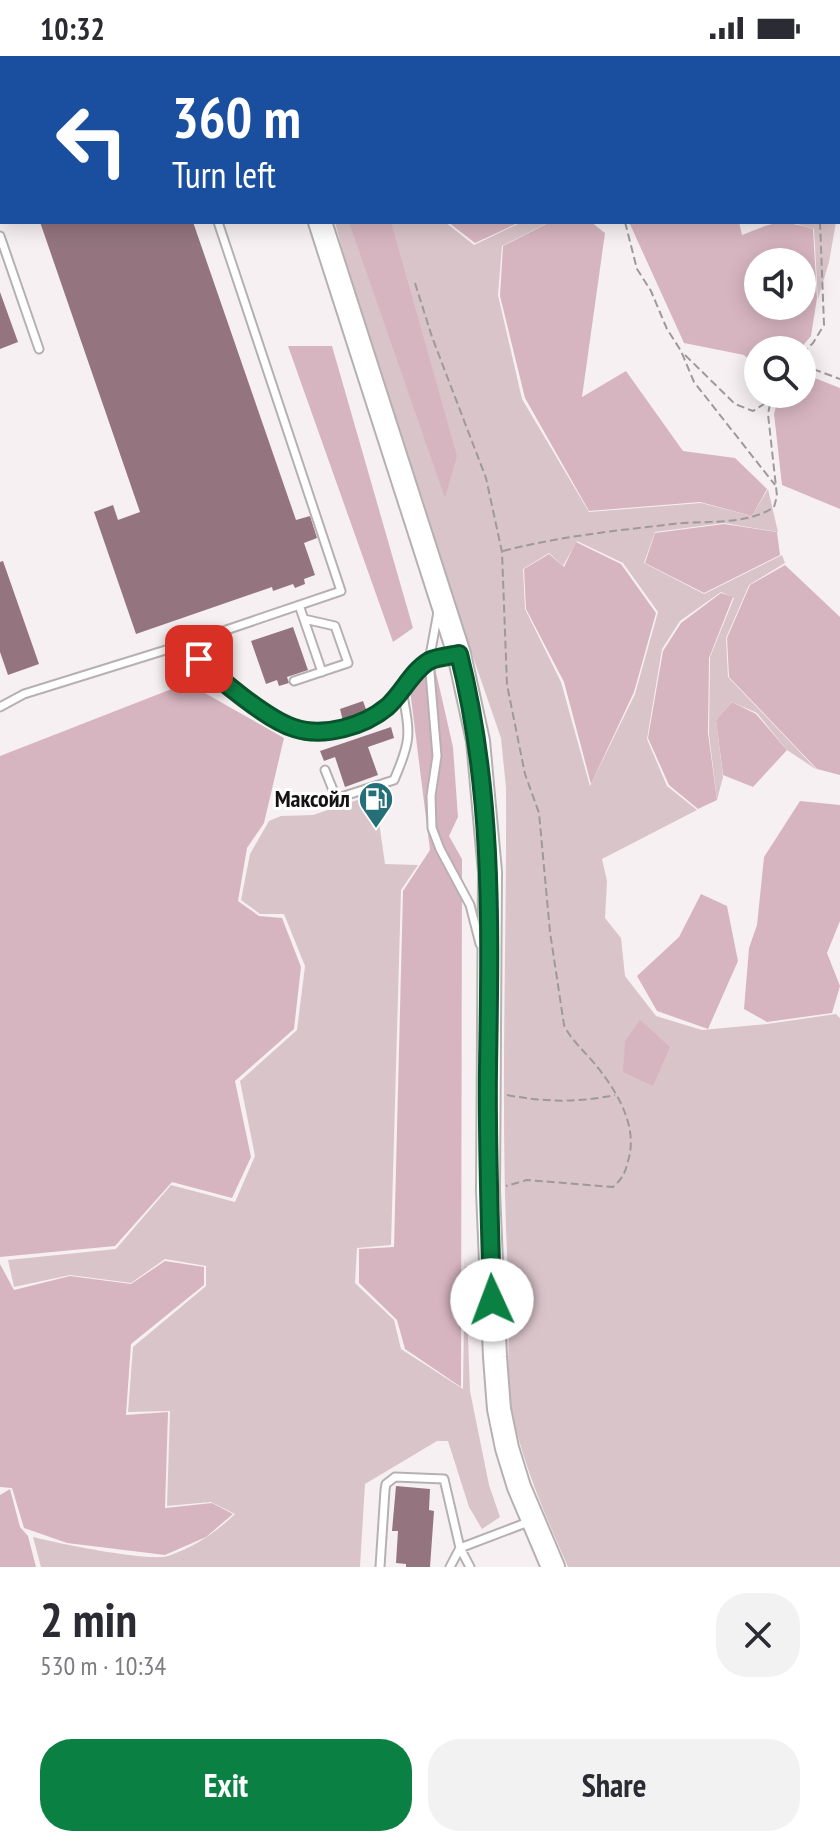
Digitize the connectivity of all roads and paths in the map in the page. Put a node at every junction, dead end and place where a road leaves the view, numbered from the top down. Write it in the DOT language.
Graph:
graph roads {
  1 [pos="219,224"];
  2 [pos="321,224"];
  3 [pos="626,224"];
  4 [pos="820,224"];
  5 [pos="0,236"];
  6 [pos="415,283"];
  7 [pos="816,338"];
  8 [pos="39,349"];
  9 [pos="681,351"];
  10 [pos="816,370"];
  11 [pos="840,379"];
  12 [pos="744,408"];
  13 [pos="769,408"];
  14 [pos="776,487"];
  15 [pos="502,552"];
  16 [pos="441,594"];
  17 [pos="299,605"];
  18 [pos="304,619"];
  19 [pos="185,644"];
  20 [pos="459,654"];
  21 [pos="429,661"];
  22 [pos="322,672"];
  23 [pos="294,681"];
  24 [pos="402,690"];
  25 [pos="0,707"];
  26 [pos="325,770"];
  27 [pos="489,994"];
  28 [pos="488,1091"];
  29 [pos="616,1095"];
  30 [pos="488,1191"];
  31 [pos="532,1520"];
  32 [pos="460,1548"];
  33 [pos="380,1567"];
  34 [pos="450,1567"];
  35 [pos="470,1567"];
  36 [pos="553,1567"];
  1 -- 17 [label="lane"];
  2 -- 16 [label="main road"];
  3 -- 9 [label="path"];
  4 -- 7 [label="path"];
  5 -- 8 [label="lane"];
  6 -- 15 [label="path"];
  9 -- 12 [label="path"];
  9 -- 14 [label="path"];
  10 -- 11 [label="path"];
  13 -- 14 [label="path"];
  14 -- 15 [label="path"];
  15 -- 29 [label="path"];
  16 -- 20 [label="main road"];
  16 -- 21 [label="lane"];
  17 -- 18 [label="lane"];
  17 -- 19 [label="lane"];
  18 -- 22 [label="lane"];
  18 -- 22 [label="lane"];
  19 -- 24 [label="lane"];
  19 -- 25 [label="lane"];
  20 -- 21 [label="lane"];
  20 -- 27 [label="main road"];
  21 -- 24 [label="lane"];
  21 -- 27 [label="lane"];
  22 -- 23 [label="lane"];
  24 -- 26 [label="lane"];
  27 -- 28 [label="main road"];
  28 -- 29 [label="path"];
  28 -- 30 [label="main road"];
  29 -- 30 [label="path"];
  30 -- 31 [label="main road"];
  31 -- 32 [label="lane"];
  31 -- 36 [label="main road"];
  32 -- 33 [label="lane"];
  32 -- 34 [label="lane"];
  32 -- 35 [label="lane"];
}
